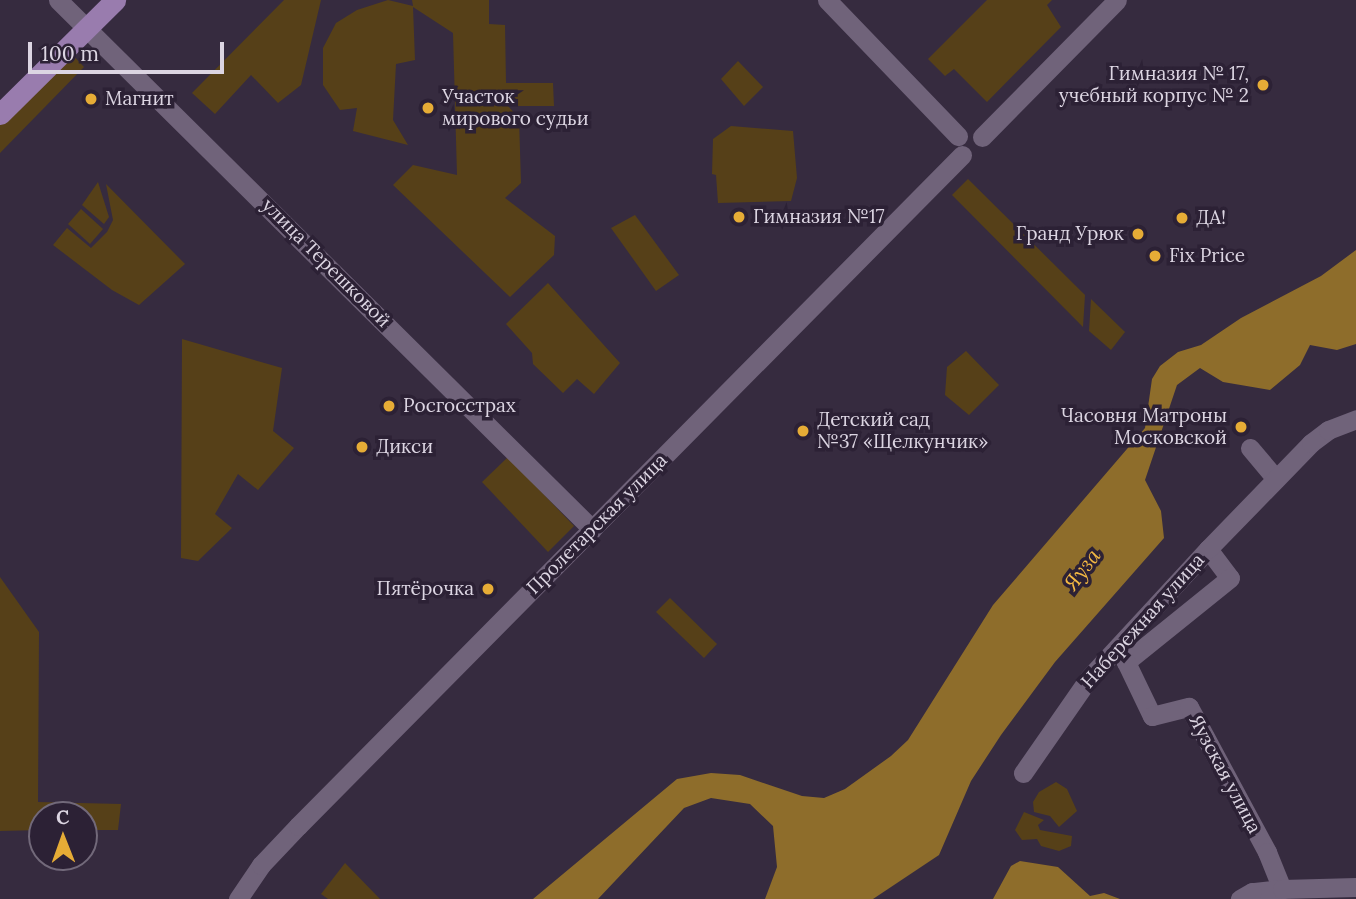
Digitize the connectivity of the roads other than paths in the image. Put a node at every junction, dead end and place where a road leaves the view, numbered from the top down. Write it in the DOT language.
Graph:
graph roads {
  1 [pos="58,0"];
  2 [pos="115,0"];
  3 [pos="827,0"];
  4 [pos="1117,0"];
  5 [pos="86,27"];
  6 [pos="0,114"];
  7 [pos="960,146"];
  8 [pos="1356,419"];
  9 [pos="1250,448"];
  10 [pos="1276,480"];
  11 [pos="600,522"];
  12 [pos="1208,549"];
  13 [pos="1023,773"];
  14 [pos="1356,887"];
  15 [pos="1282,889"];
  16 [pos="238,899"];
  17 [pos="1240,899"];
  1 -- 5 [label="street, улица Терешковой"];
  2 -- 5 [label="main road"];
  3 -- 7 [label="street"];
  4 -- 7 [label="street"];
  5 -- 6 [label="main road"];
  5 -- 11 [label="street, улица Терешковой"];
  7 -- 11 [label="street, Пролетарская улица"];
  8 -- 10 [label="street, Набережная улица"];
  9 -- 10 [label="street"];
  10 -- 12 [label="street, Набережная улица"];
  11 -- 16 [label="street, Пролетарская улица"];
  12 -- 13 [label="street, Набережная улица"];
  12 -- 15 [label="street, Яузская улица"];
  14 -- 15 [label="street"];
  15 -- 17 [label="street"];
}
